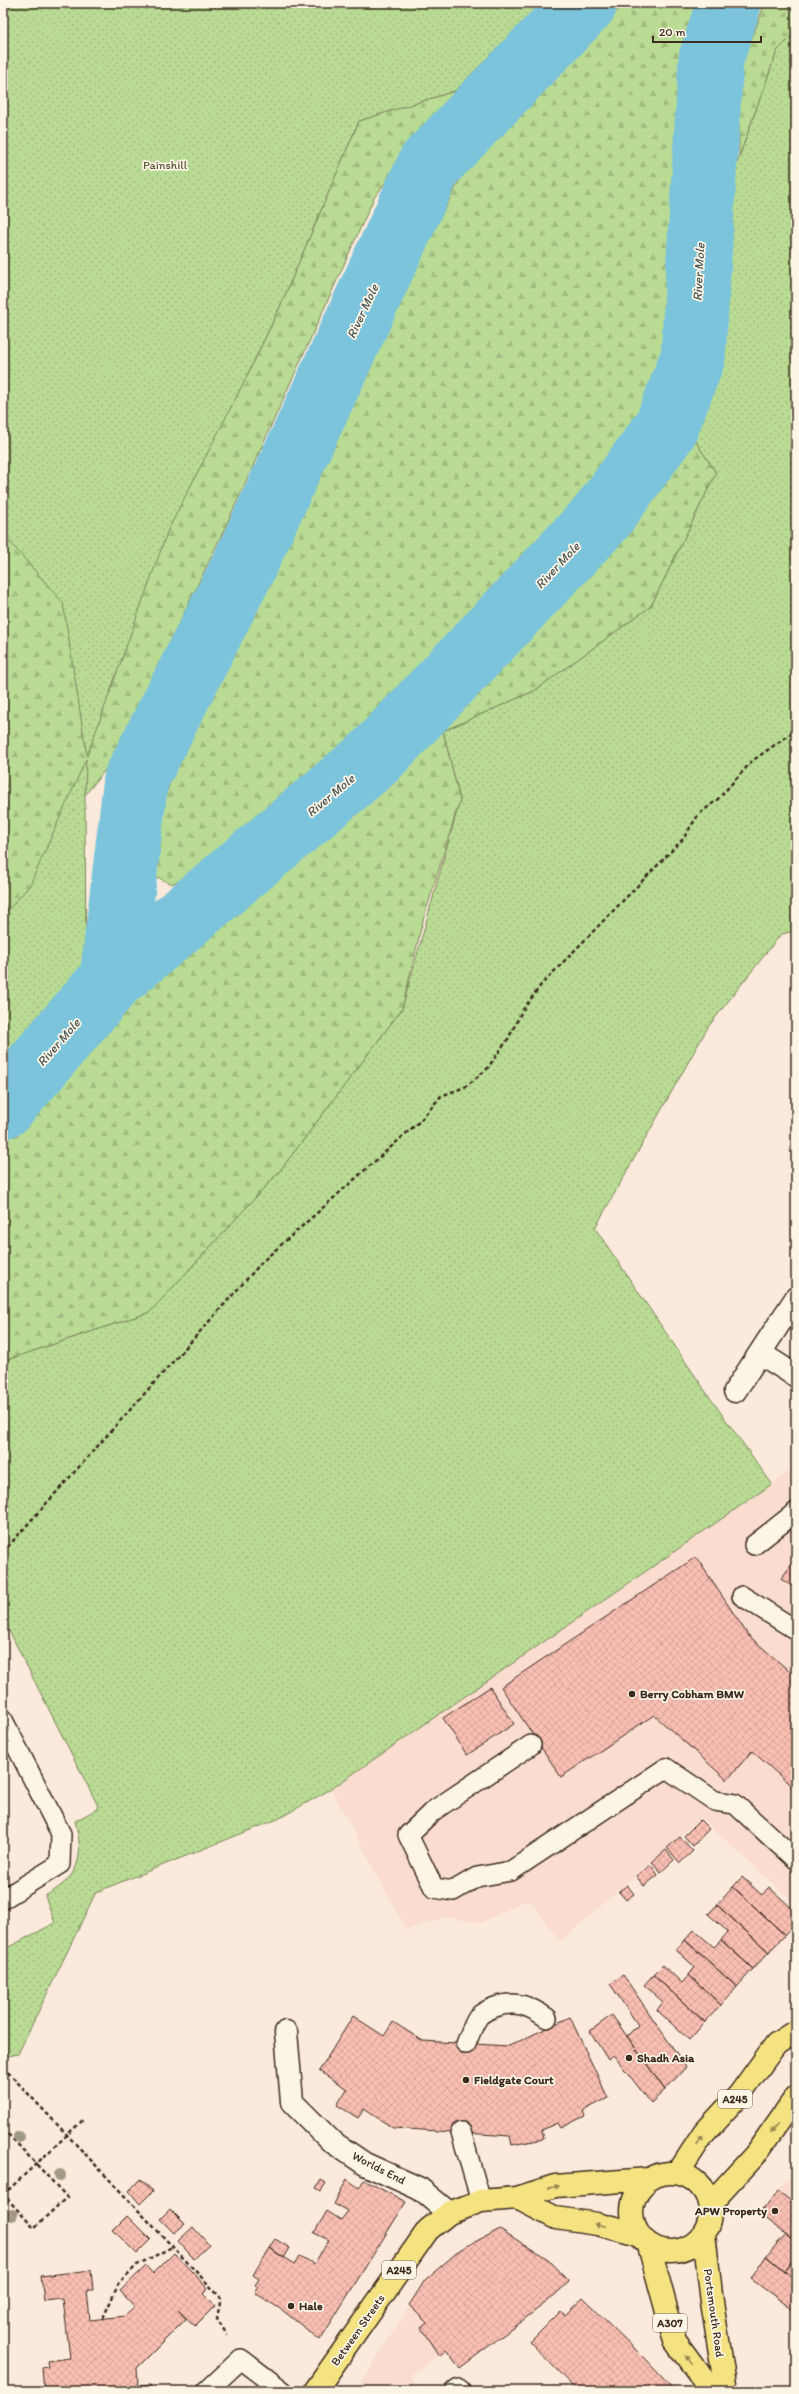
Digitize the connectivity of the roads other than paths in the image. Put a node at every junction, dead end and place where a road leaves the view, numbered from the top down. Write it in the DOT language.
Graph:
graph roads {
  1 [pos="796,1298"];
  2 [pos="760,1353"];
  3 [pos="796,1376"];
  4 [pos="735,1391"];
  5 [pos="796,1512"];
  6 [pos="754,1545"];
  7 [pos="742,1596"];
  8 [pos="796,1630"];
  9 [pos="3,1720"];
  10 [pos="531,1745"];
  11 [pos="796,1860"];
  12 [pos="3,1899"];
  13 [pos="547,2018"];
  14 [pos="796,2031"];
  15 [pos="286,2032"];
  16 [pos="466,2044"];
  17 [pos="796,2097"];
  18 [pos="461,2132"];
  19 [pos="678,2173"];
  20 [pos="649,2179"];
  21 [pos="517,2198"];
  22 [pos="481,2201"];
  23 [pos="710,2204"];
  24 [pos="450,2213"];
  25 [pos="704,2234"];
  26 [pos="644,2240"];
  27 [pos="208,2391"];
  28 [pos="283,2391"];
  29 [pos="315,2391"];
  30 [pos="456,2391"];
  31 [pos="461,2391"];
  32 [pos="712,2391"];
  33 [pos="726,2391"];
  1 -- 2 [label="street"];
  2 -- 3 [label="street"];
  2 -- 4 [label="street"];
  5 -- 6 [label="lane"];
  7 -- 8 [label="lane"];
  9 -- 12 [label="lane"];
  10 -- 11 [label="lane"];
  13 -- 16 [label="lane"];
  19 -- 14 [label="main road, A245, one-way"];
  15 -- 24 [label="street, Worlds End"];
  17 -- 23 [label="main road, one-way"];
  18 -- 22 [label="lane"];
  19 -- 20 [label="main road"];
  19 -- 23 [label="main road"];
  21 -- 20 [label="main road, Between Streets / A245, one-way"];
  20 -- 26 [label="main road"];
  21 -- 22 [label="main road, Between Streets / A245"];
  26 -- 21 [label="main road, one-way"];
  22 -- 24 [label="main road, Between Streets / A245"];
  23 -- 25 [label="main road"];
  24 -- 29 [label="main road, Between Streets / A245"];
  25 -- 26 [label="main road"];
  25 -- 33 [label="main road, Portsmouth Road"];
  32 -- 26 [label="main road, A307, one-way"];
  27 -- 28 [label="lane"];
  30 -- 31 [label="lane"];
}
